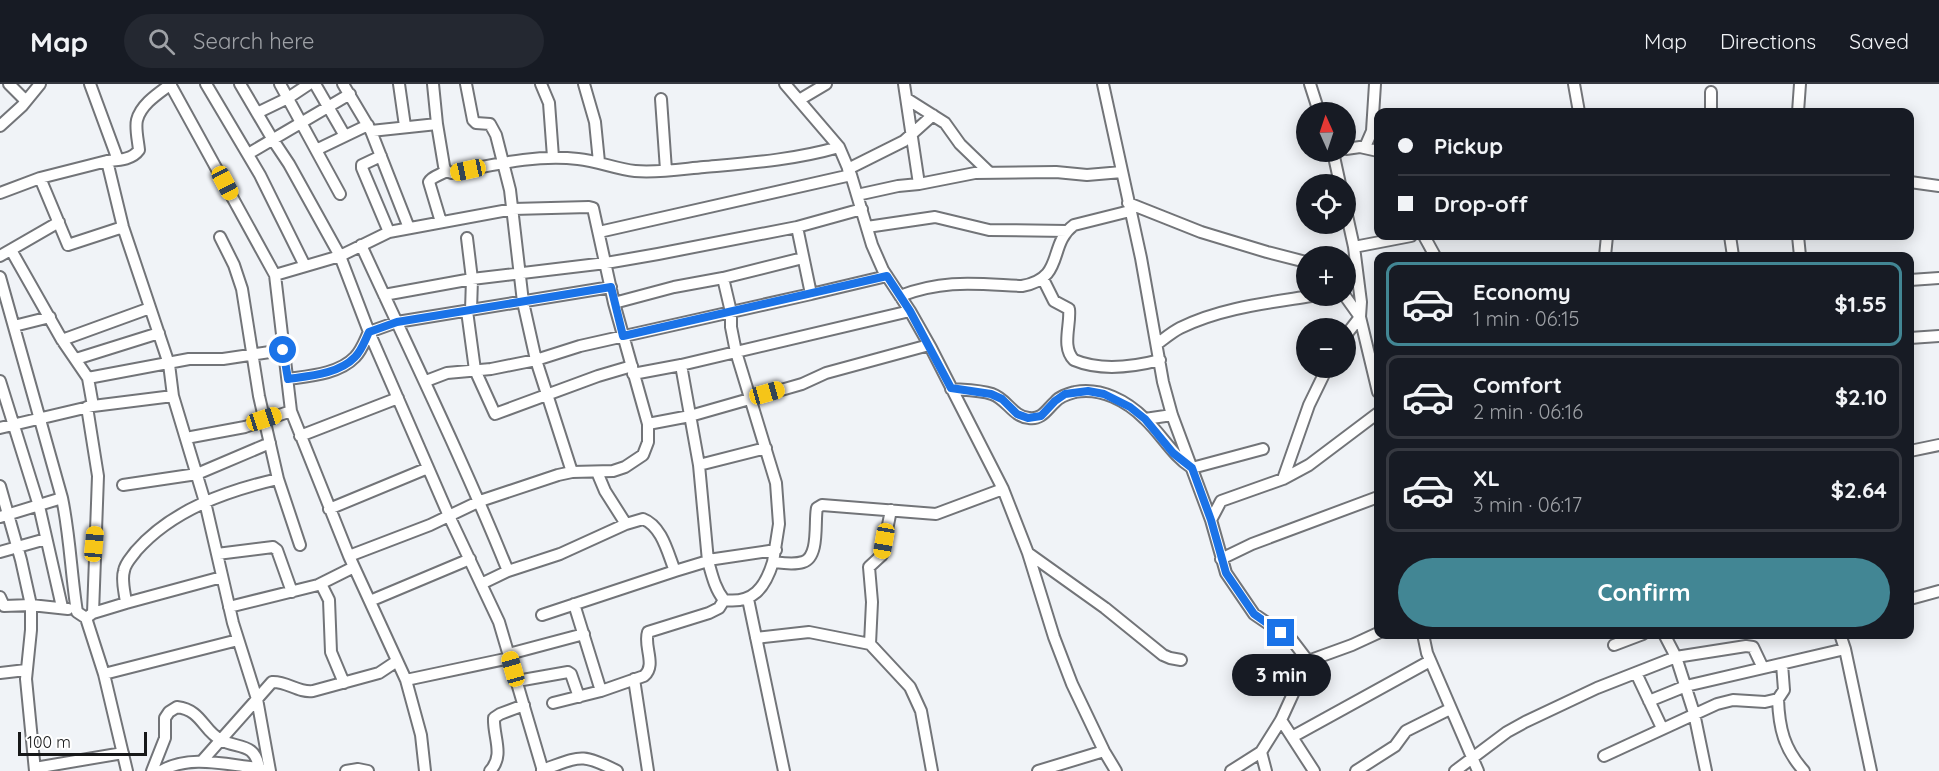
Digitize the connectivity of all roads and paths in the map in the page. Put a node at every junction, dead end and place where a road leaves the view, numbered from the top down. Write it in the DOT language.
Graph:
graph roads {
  1 [pos="9,84"];
  2 [pos="40,84"];
  3 [pos="90,84"];
  4 [pos="170,84"];
  5 [pos="206,84"];
  6 [pos="240,84"];
  7 [pos="280,84"];
  8 [pos="309,84"];
  9 [pos="315,84"];
  10 [pos="399,84"];
  11 [pos="432,84"];
  12 [pos="466,84"];
  13 [pos="541,84"];
  14 [pos="584,84"];
  15 [pos="785,84"];
  16 [pos="826,84"];
  17 [pos="904,84"];
  18 [pos="1103,84"];
  19 [pos="1310,84"];
  20 [pos="1375,84"];
  21 [pos="1574,84"];
  22 [pos="1800,84"];
  23 [pos="347,87"];
  24 [pos="1711,92"];
  25 [pos="288,98"];
  26 [pos="661,99"];
  27 [pos="907,99"];
  28 [pos="799,100"];
  29 [pos="26,101"];
  30 [pos="1316,102"];
  31 [pos="328,107"];
  32 [pos="1578,108"];
  33 [pos="1711,108"];
  34 [pos="1798,108"];
  35 [pos="257,113"];
  36 [pos="933,115"];
  37 [pos="302,123"];
  38 [pos="436,124"];
  39 [pos="0,126"];
  40 [pos="405,126"];
  41 [pos="370,128"];
  42 [pos="913,134"];
  43 [pos="345,135"];
  44 [pos="273,140"];
  45 [pos="839,147"];
  46 [pos="1365,147"];
  47 [pos="1356,148"];
  48 [pos="318,150"];
  49 [pos="1374,150"];
  50 [pos="249,154"];
  51 [pos="381,156"];
  52 [pos="553,157"];
  53 [pos="112,160"];
  54 [pos="599,162"];
  55 [pos="502,163"];
  56 [pos="666,170"];
  57 [pos="447,171"];
  58 [pos="850,172"];
  59 [pos="1122,172"];
  60 [pos="990,173"];
  61 [pos="40,178"];
  62 [pos="1914,183"];
  63 [pos="919,184"];
  64 [pos="1939,186"];
  65 [pos="0,193"];
  66 [pos="340,194"];
  67 [pos="857,195"];
  68 [pos="1129,207"];
  69 [pos="513,209"];
  70 [pos="862,209"];
  71 [pos="59,222"];
  72 [pos="441,222"];
  73 [pos="123,227"];
  74 [pos="797,227"];
  75 [pos="867,227"];
  76 [pos="409,228"];
  77 [pos="1067,231"];
  78 [pos="389,232"];
  79 [pos="599,232"];
  80 [pos="220,237"];
  81 [pos="467,238"];
  82 [pos="1390,240"];
  83 [pos="361,245"];
  84 [pos="1356,247"];
  85 [pos="11,250"];
  86 [pos="0,256"];
  87 [pos="340,256"];
  88 [pos="803,258"];
  89 [pos="1296,259"];
  90 [pos="606,263"];
  91 [pos="1356,263"];
  92 [pos="305,266"];
  93 [pos="520,273"];
  94 [pos="275,275"];
  95 [pos="0,276"];
  96 [pos="887,276"];
  97 [pos="723,278"];
  98 [pos="1939,278"];
  99 [pos="472,279"];
  100 [pos="1043,279"];
  101 [pos="1914,280"];
  102 [pos="611,287"];
  103 [pos="811,294"];
  104 [pos="384,296"];
  105 [pos="900,296"];
  106 [pos="1296,298"];
  107 [pos="523,302"];
  108 [pos="614,303"];
  109 [pos="1352,306"];
  110 [pos="150,308"];
  111 [pos="469,310"];
  112 [pos="910,311"];
  113 [pos="731,312"];
  114 [pos="50,317"];
  115 [pos="1360,317"];
  116 [pos="397,322"];
  117 [pos="1356,322"];
  118 [pos="14,326"];
  119 [pos="369,332"];
  120 [pos="159,333"];
  121 [pos="623,336"];
  122 [pos="1939,336"];
  123 [pos="1914,338"];
  124 [pos="62,340"];
  125 [pos="1157,344"];
  126 [pos="929,345"];
  127 [pos="1374,345"];
  128 [pos="283,350"];
  129 [pos="736,352"];
  130 [pos="254,355"];
  131 [pos="76,359"];
  132 [pos="536,360"];
  133 [pos="1160,360"];
  134 [pos="169,364"];
  135 [pos="681,365"];
  136 [pos="475,370"];
  137 [pos="632,370"];
  138 [pos="88,378"];
  139 [pos="1322,378"];
  140 [pos="288,379"];
  141 [pos="0,381"];
  142 [pos="426,381"];
  143 [pos="951,388"];
  144 [pos="173,396"];
  145 [pos="546,396"];
  146 [pos="398,398"];
  147 [pos="750,398"];
  148 [pos="90,406"];
  149 [pos="291,411"];
  150 [pos="690,416"];
  151 [pos="1172,416"];
  152 [pos="1374,416"];
  153 [pos="41,417"];
  154 [pos="264,419"];
  155 [pos="1145,419"];
  156 [pos="14,424"];
  157 [pos="648,424"];
  158 [pos="0,428"];
  159 [pos="300,436"];
  160 [pos="186,438"];
  161 [pos="270,443"];
  162 [pos="1939,445"];
  163 [pos="765,448"];
  164 [pos="1263,449"];
  165 [pos="1914,450"];
  166 [pos="699,465"];
  167 [pos="428,468"];
  168 [pos="1192,468"];
  169 [pos="572,472"];
  170 [pos="597,472"];
  171 [pos="197,474"];
  172 [pos="278,479"];
  173 [pos="1283,479"];
  174 [pos="123,485"];
  175 [pos="0,486"];
  176 [pos="1003,489"];
  177 [pos="1204,497"];
  178 [pos="62,498"];
  179 [pos="1374,498"];
  180 [pos="480,501"];
  181 [pos="1221,501"];
  182 [pos="206,502"];
  183 [pos="39,506"];
  184 [pos="329,509"];
  185 [pos="891,510"];
  186 [pos="4,516"];
  187 [pos="449,516"];
  188 [pos="1211,520"];
  189 [pos="626,524"];
  190 [pos="46,539"];
  191 [pos="300,545"];
  192 [pos="17,548"];
  193 [pos="776,550"];
  194 [pos="0,552"];
  195 [pos="1028,553"];
  196 [pos="217,554"];
  197 [pos="349,556"];
  198 [pos="470,559"];
  199 [pos="1221,559"];
  200 [pos="708,560"];
  201 [pos="773,562"];
  202 [pos="354,567"];
  203 [pos="508,571"];
  204 [pos="675,572"];
  205 [pos="222,577"];
  206 [pos="321,584"];
  207 [pos="481,584"];
  208 [pos="1939,591"];
  209 [pos="292,592"];
  210 [pos="0,597"];
  211 [pos="1914,598"];
  212 [pos="748,599"];
  213 [pos="724,600"];
  214 [pos="370,602"];
  215 [pos="126,603"];
  216 [pos="574,604"];
  217 [pos="31,605"];
  218 [pos="229,607"];
  219 [pos="62,608"];
  220 [pos="85,614"];
  221 [pos="542,615"];
  222 [pos="584,634"];
  223 [pos="1374,635"];
  224 [pos="756,638"];
  225 [pos="1424,639"];
  226 [pos="1630,639"];
  227 [pos="1667,639"];
  228 [pos="1842,639"];
  229 [pos="238,640"];
  230 [pos="870,644"];
  231 [pos="1614,645"];
  232 [pos="1845,650"];
  233 [pos="510,656"];
  234 [pos="1676,657"];
  235 [pos="1181,660"];
  236 [pos="1430,660"];
  237 [pos="397,661"];
  238 [pos="1308,661"];
  239 [pos="1782,664"];
  240 [pos="1763,668"];
  241 [pos="26,670"];
  242 [pos="0,673"];
  243 [pos="1636,673"];
  244 [pos="104,674"];
  245 [pos="634,679"];
  246 [pos="406,680"];
  247 [pos="517,681"];
  248 [pos="344,683"];
  249 [pos="1686,686"];
  250 [pos="601,691"];
  251 [pos="579,697"];
  252 [pos="257,699"];
  253 [pos="1778,699"];
  254 [pos="1649,700"];
  255 [pos="553,703"];
  256 [pos="524,705"];
  257 [pos="1450,708"];
  258 [pos="1694,713"];
  259 [pos="1281,720"];
  260 [pos="1662,728"];
  261 [pos="1292,737"];
  262 [pos="220,740"];
  263 [pos="1104,751"];
  264 [pos="1261,752"];
  265 [pos="123,753"];
  266 [pos="1604,756"];
  267 [pos="1472,760"];
  268 [pos="202,761"];
  269 [pos="35,770"];
  270 [pos="262,770"];
  271 [pos="542,770"];
  272 [pos="127,771"];
  273 [pos="152,771"];
  274 [pos="161,771"];
  275 [pos="270,771"];
  276 [pos="346,771"];
  277 [pos="368,771"];
  278 [pos="425,771"];
  279 [pos="490,771"];
  280 [pos="617,771"];
  281 [pos="648,771"];
  282 [pos="784,771"];
  283 [pos="932,771"];
  284 [pos="1038,771"];
  285 [pos="1116,771"];
  286 [pos="1230,771"];
  287 [pos="1266,771"];
  288 [pos="1314,771"];
  289 [pos="1356,771"];
  290 [pos="1455,771"];
  291 [pos="1478,771"];
  292 [pos="1706,771"];
  293 [pos="1804,771"];
  294 [pos="1871,771"];
  1 -- 29 [label="street"];
  2 -- 29 [label="street"];
  3 -- 53 [label="street"];
  4 -- 53 [label="street"];
  4 -- 94 [label="street"];
  5 -- 50 [label="street"];
  6 -- 35 [label="street"];
  7 -- 25 [label="street"];
  8 -- 25 [label="street"];
  9 -- 31 [label="street"];
  10 -- 40 [label="street"];
  11 -- 38 [label="street"];
  12 -- 55 [label="street"];
  13 -- 52 [label="street"];
  14 -- 54 [label="street"];
  15 -- 28 [label="street"];
  16 -- 28 [label="street"];
  17 -- 27 [label="street"];
  18 -- 59 [label="street"];
  19 -- 30 [label="street"];
  20 -- 46 [label="street"];
  21 -- 32 [label="street"];
  22 -- 34 [label="street"];
  23 -- 31 [label="street"];
  23 -- 41 [label="street"];
  24 -- 33 [label="street"];
  25 -- 35 [label="street"];
  25 -- 37 [label="street"];
  26 -- 56 [label="street"];
  27 -- 36 [label="street"];
  27 -- 42 [label="street"];
  28 -- 45 [label="street"];
  29 -- 39 [label="street"];
  31 -- 37 [label="street"];
  31 -- 43 [label="street"];
  35 -- 44 [label="street"];
  36 -- 42 [label="street"];
  36 -- 60 [label="street"];
  37 -- 44 [label="street"];
  37 -- 48 [label="street"];
  38 -- 40 [label="street"];
  38 -- 57 [label="street"];
  40 -- 41 [label="street"];
  41 -- 43 [label="street"];
  41 -- 51 [label="street"];
  42 -- 58 [label="street"];
  42 -- 63 [label="street"];
  43 -- 48 [label="street"];
  44 -- 50 [label="street"];
  44 -- 87 [label="street"];
  45 -- 56 [label="street"];
  45 -- 58 [label="street"];
  46 -- 47 [label="street"];
  46 -- 49 [label="street"];
  48 -- 66 [label="street"];
  50 -- 92 [label="street"];
  51 -- 76 [label="street"];
  51 -- 78 [label="street"];
  52 -- 54 [label="street"];
  52 -- 55 [label="street"];
  53 -- 61 [label="street"];
  53 -- 73 [label="street"];
  54 -- 56 [label="street"];
  55 -- 57 [label="street"];
  55 -- 69 [label="street"];
  57 -- 72 [label="street"];
  58 -- 67 [label="street"];
  58 -- 79 [label="street"];
  59 -- 60 [label="street"];
  59 -- 68 [label="street"];
  60 -- 63 [label="street"];
  61 -- 65 [label="street"];
  61 -- 71 [label="street"];
  62 -- 64 [label="street"];
  63 -- 67 [label="street"];
  67 -- 70 [label="street"];
  68 -- 77 [label="street"];
  68 -- 89 [label="street"];
  68 -- 125 [label="street"];
  69 -- 72 [label="street"];
  69 -- 79 [label="street"];
  69 -- 93 [label="street"];
  70 -- 74 [label="street"];
  70 -- 75 [label="street"];
  71 -- 73 [label="street"];
  71 -- 85 [label="street"];
  72 -- 76 [label="street"];
  73 -- 110 [label="street"];
  74 -- 88 [label="street"];
  74 -- 90 [label="street"];
  75 -- 77 [label="street"];
  75 -- 96 [label="street"];
  76 -- 78 [label="street"];
  77 -- 100 [label="street"];
  78 -- 83 [label="street"];
  79 -- 90 [label="street"];
  80 -- 130 [label="street"];
  81 -- 99 [label="street"];
  82 -- 84 [label="street"];
  83 -- 87 [label="street"];
  83 -- 104 [label="street"];
  85 -- 86 [label="street"];
  85 -- 114 [label="street"];
  87 -- 92 [label="street"];
  87 -- 119 [label="street"];
  88 -- 97 [label="street"];
  88 -- 103 [label="street"];
  90 -- 93 [label="street"];
  90 -- 102 [label="street"];
  91 -- 115 [label="street"];
  92 -- 94 [label="street"];
  93 -- 99 [label="street"];
  93 -- 107 [label="street"];
  94 -- 128 [label="street"];
  95 -- 118 [label="street"];
  96 -- 103 [label="street"];
  96 -- 105 [label="street"];
  97 -- 108 [label="street"];
  97 -- 113 [label="street"];
  98 -- 101 [label="street"];
  99 -- 104 [label="street"];
  99 -- 111 [label="street"];
  100 -- 105 [label="street"];
  100 -- 133 [label="street"];
  102 -- 107 [label="street"];
  102 -- 108 [label="street"];
  103 -- 113 [label="street"];
  104 -- 116 [label="street"];
  105 -- 112 [label="street"];
  106 -- 125 [label="street"];
  107 -- 111 [label="street"];
  107 -- 132 [label="street"];
  108 -- 121 [label="street"];
  109 -- 115 [label="street"];
  110 -- 120 [label="street"];
  110 -- 124 [label="street"];
  111 -- 116 [label="street"];
  111 -- 136 [label="street"];
  112 -- 126 [label="street"];
  112 -- 129 [label="street"];
  113 -- 121 [label="street"];
  113 -- 129 [label="street"];
  114 -- 118 [label="street"];
  114 -- 124 [label="street"];
  115 -- 117 [label="street"];
  115 -- 127 [label="street"];
  116 -- 119 [label="street"];
  116 -- 142 [label="street"];
  118 -- 153 [label="street"];
  119 -- 140 [label="street"];
  119 -- 146 [label="street"];
  120 -- 131 [label="street"];
  120 -- 134 [label="street"];
  121 -- 132 [label="street"];
  121 -- 137 [label="street"];
  122 -- 123 [label="street"];
  124 -- 131 [label="street"];
  125 -- 133 [label="street"];
  126 -- 143 [label="street"];
  126 -- 147 [label="street"];
  128 -- 130 [label="street"];
  128 -- 140 [label="street"];
  129 -- 135 [label="street"];
  129 -- 147 [label="street"];
  130 -- 134 [label="street"];
  130 -- 154 [label="street"];
  131 -- 138 [label="street"];
  132 -- 136 [label="street"];
  132 -- 145 [label="street"];
  133 -- 151 [label="street"];
  134 -- 138 [label="street"];
  134 -- 144 [label="street"];
  135 -- 137 [label="street"];
  135 -- 150 [label="street"];
  136 -- 142 [label="street"];
  136 -- 145 [label="street"];
  137 -- 145 [label="street"];
  137 -- 157 [label="street"];
  138 -- 148 [label="street"];
  139 -- 173 [label="street"];
  140 -- 149 [label="street"];
  141 -- 156 [label="street"];
  142 -- 180 [label="street"];
  143 -- 155 [label="street"];
  143 -- 176 [label="street"];
  144 -- 148 [label="street"];
  144 -- 160 [label="street"];
  145 -- 169 [label="street"];
  146 -- 159 [label="street"];
  146 -- 167 [label="street"];
  147 -- 150 [label="street"];
  147 -- 163 [label="street"];
  148 -- 153 [label="street"];
  148 -- 220 [label="street"];
  149 -- 154 [label="street"];
  149 -- 159 [label="street"];
  150 -- 157 [label="street"];
  150 -- 166 [label="street"];
  151 -- 155 [label="street"];
  151 -- 168 [label="street"];
  152 -- 173 [label="street"];
  153 -- 156 [label="street"];
  153 -- 178 [label="street"];
  154 -- 160 [label="street"];
  154 -- 161 [label="street"];
  155 -- 168 [label="street"];
  156 -- 158 [label="street"];
  156 -- 183 [label="street"];
  157 -- 170 [label="street"];
  159 -- 184 [label="street"];
  160 -- 171 [label="street"];
  161 -- 171 [label="street"];
  161 -- 172 [label="street"];
  162 -- 165 [label="street"];
  163 -- 166 [label="street"];
  163 -- 193 [label="street"];
  164 -- 168 [label="street"];
  166 -- 200 [label="street"];
  167 -- 184 [label="street"];
  167 -- 187 [label="street"];
  168 -- 177 [label="street"];
  169 -- 170 [label="street"];
  169 -- 180 [label="street"];
  170 -- 189 [label="street"];
  171 -- 174 [label="street"];
  171 -- 182 [label="street"];
  172 -- 182 [label="street"];
  172 -- 191 [label="street"];
  173 -- 181 [label="street"];
  175 -- 186 [label="street"];
  176 -- 185 [label="street"];
  176 -- 195 [label="street"];
  177 -- 181 [label="street"];
  177 -- 188 [label="street"];
  178 -- 183 [label="street"];
  178 -- 220 [label="street"];
  179 -- 199 [label="street"];
  180 -- 187 [label="street"];
  180 -- 203 [label="street"];
  181 -- 188 [label="street"];
  182 -- 196 [label="street"];
  182 -- 215 [label="street"];
  183 -- 186 [label="street"];
  183 -- 190 [label="street"];
  184 -- 197 [label="street"];
  185 -- 201 [label="street"];
  185 -- 230 [label="street"];
  186 -- 192 [label="street"];
  187 -- 197 [label="street"];
  187 -- 198 [label="street"];
  188 -- 199 [label="street"];
  189 -- 203 [label="street"];
  189 -- 204 [label="street"];
  190 -- 192 [label="street"];
  190 -- 219 [label="street"];
  192 -- 194 [label="street"];
  192 -- 217 [label="street"];
  193 -- 200 [label="street"];
  193 -- 201 [label="street"];
  195 -- 235 [label="street"];
  195 -- 263 [label="street"];
  196 -- 205 [label="street"];
  196 -- 209 [label="street"];
  197 -- 202 [label="street"];
  198 -- 207 [label="street"];
  198 -- 214 [label="street"];
  199 -- 238 [label="street"];
  200 -- 204 [label="street"];
  200 -- 213 [label="street"];
  201 -- 212 [label="street"];
  202 -- 206 [label="street"];
  202 -- 214 [label="street"];
  203 -- 207 [label="street"];
  204 -- 216 [label="street"];
  205 -- 215 [label="street"];
  205 -- 218 [label="street"];
  206 -- 209 [label="street"];
  206 -- 248 [label="street"];
  207 -- 233 [label="street"];
  208 -- 211 [label="street"];
  209 -- 218 [label="street"];
  210 -- 217 [label="street"];
  212 -- 213 [label="street"];
  212 -- 224 [label="street"];
  213 -- 245 [label="street"];
  214 -- 237 [label="street"];
  215 -- 220 [label="street"];
  216 -- 221 [label="street"];
  216 -- 222 [label="street"];
  217 -- 219 [label="street"];
  217 -- 241 [label="street"];
  218 -- 229 [label="street"];
  219 -- 220 [label="street"];
  220 -- 244 [label="street"];
  222 -- 233 [label="street"];
  222 -- 250 [label="street"];
  223 -- 238 [label="street"];
  224 -- 230 [label="street"];
  224 -- 282 [label="street"];
  225 -- 236 [label="street"];
  226 -- 231 [label="street"];
  227 -- 234 [label="street"];
  228 -- 232 [label="street"];
  229 -- 244 [label="street"];
  229 -- 252 [label="street"];
  230 -- 283 [label="street"];
  232 -- 239 [label="street"];
  232 -- 294 [label="street"];
  233 -- 246 [label="street"];
  233 -- 247 [label="street"];
  234 -- 240 [label="street"];
  234 -- 243 [label="street"];
  234 -- 249 [label="street"];
  236 -- 257 [label="street"];
  236 -- 261 [label="street"];
  237 -- 246 [label="street"];
  237 -- 248 [label="street"];
  238 -- 259 [label="street"];
  239 -- 240 [label="street"];
  239 -- 253 [label="street"];
  240 -- 249 [label="street"];
  241 -- 242 [label="street"];
  241 -- 269 [label="street"];
  243 -- 254 [label="street"];
  243 -- 267 [label="street"];
  244 -- 265 [label="street"];
  245 -- 250 [label="street"];
  245 -- 281 [label="street"];
  246 -- 278 [label="street"];
  247 -- 251 [label="street"];
  247 -- 256 [label="street"];
  248 -- 252 [label="street"];
  249 -- 254 [label="street"];
  249 -- 258 [label="street"];
  250 -- 251 [label="street"];
  251 -- 255 [label="street"];
  252 -- 262 [label="street"];
  252 -- 275 [label="street"];
  253 -- 258 [label="street"];
  253 -- 293 [label="street"];
  254 -- 260 [label="street"];
  256 -- 271 [label="street"];
  256 -- 279 [label="street"];
  257 -- 267 [label="street"];
  257 -- 289 [label="street"];
  258 -- 260 [label="street"];
  258 -- 292 [label="street"];
  259 -- 261 [label="street"];
  259 -- 264 [label="street"];
  260 -- 266 [label="street"];
  261 -- 288 [label="street"];
  262 -- 268 [label="street"];
  262 -- 270 [label="street"];
  262 -- 273 [label="street"];
  263 -- 284 [label="street"];
  263 -- 285 [label="street"];
  264 -- 286 [label="street"];
  264 -- 287 [label="street"];
  265 -- 269 [label="street"];
  265 -- 272 [label="street"];
  267 -- 290 [label="street"];
  267 -- 291 [label="street"];
  268 -- 270 [label="street"];
  268 -- 274 [label="street"];
  271 -- 280 [label="street"];
  276 -- 277 [label="street"];
}
